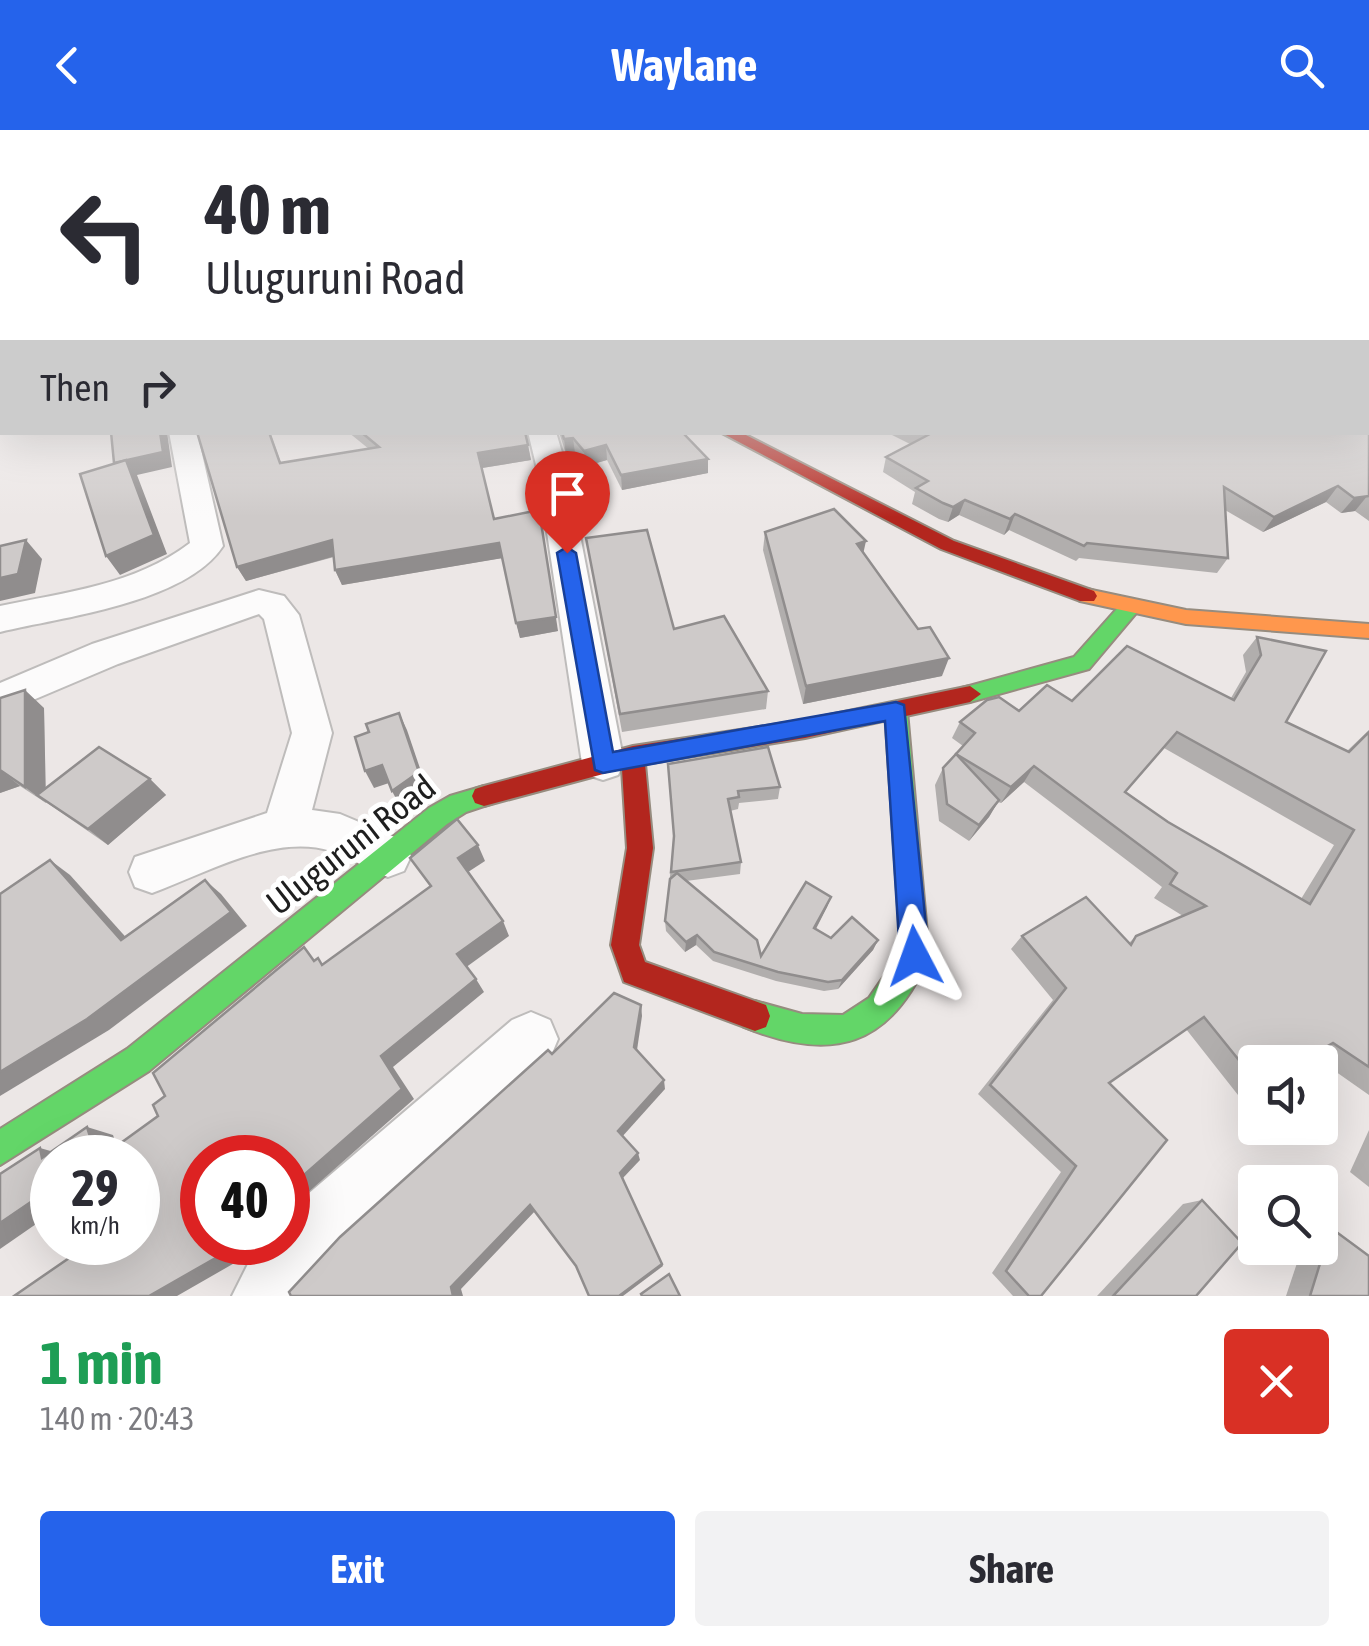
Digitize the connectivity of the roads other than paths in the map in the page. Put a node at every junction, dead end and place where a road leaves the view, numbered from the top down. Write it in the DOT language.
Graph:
graph roads {
  1 [pos="184,435"];
  2 [pos="543,435"];
  3 [pos="733,435"];
  4 [pos="1130,607"];
  5 [pos="0,619"];
  6 [pos="1369,630"];
  7 [pos="0,699"];
  8 [pos="896,711"];
  9 [pos="618,760"];
  10 [pos="283,830"];
  11 [pos="388,856"];
  12 [pos="152,872"];
  13 [pos="531,1040"];
  14 [pos="0,1148"];
  15 [pos="265,1296"];
  1 -- 5 [label="street"];
  2 -- 9 [label="street"];
  3 -- 4 [label="street"];
  4 -- 6 [label="street"];
  4 -- 8 [label="street, Uluguruni Road"];
  7 -- 10 [label="street"];
  8 -- 9 [label="street, Uluguruni Road"];
  8 -- 9 [label="street"];
  9 -- 11 [label="street, Uluguruni Road"];
  10 -- 11 [label="street"];
  10 -- 12 [label="street"];
  11 -- 14 [label="street, Uluguruni Road"];
  13 -- 15 [label="street"];
}
